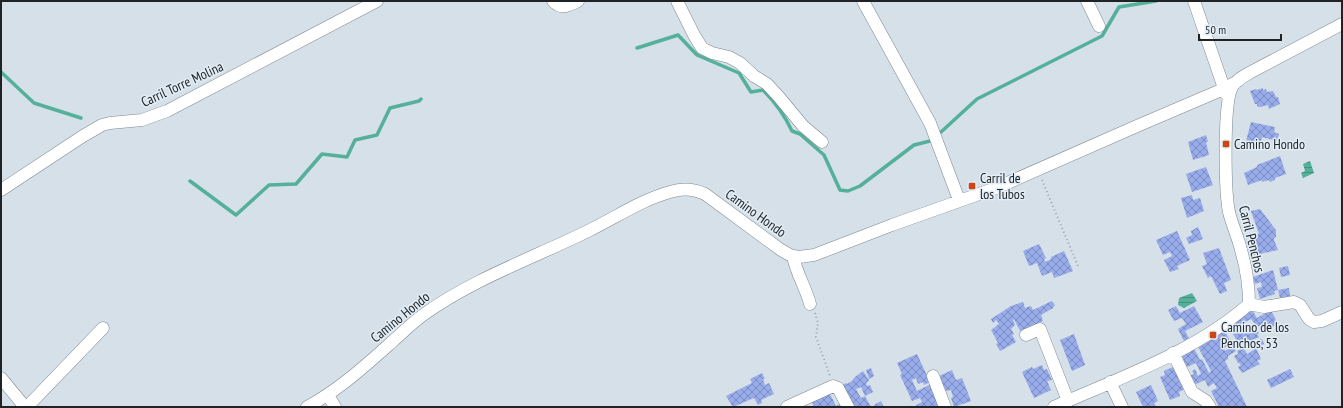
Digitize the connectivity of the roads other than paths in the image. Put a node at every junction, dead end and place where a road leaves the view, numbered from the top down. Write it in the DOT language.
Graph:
graph roads {
  1 [pos="378,1"];
  2 [pos="553,1"];
  3 [pos="578,1"];
  4 [pos="677,1"];
  5 [pos="862,1"];
  6 [pos="1087,1"];
  7 [pos="1194,1"];
  8 [pos="1342,24"];
  9 [pos="1099,26"];
  10 [pos="1228,91"];
  11 [pos="822,142"];
  12 [pos="1,190"];
  13 [pos="959,200"];
  14 [pos="793,256"];
  15 [pos="810,304"];
  16 [pos="1249,304"];
  17 [pos="1342,312"];
  18 [pos="103,328"];
  19 [pos="1026,335"];
  20 [pos="1173,353"];
  21 [pos="933,376"];
  22 [pos="1,378"];
  23 [pos="1110,382"];
  24 [pos="328,395"];
  25 [pos="1068,401"];
  26 [pos="26,407"];
  27 [pos="307,407"];
  28 [pos="335,407"];
  29 [pos="787,407"];
  30 [pos="848,407"];
  31 [pos="945,407"];
  32 [pos="1054,407"];
  33 [pos="1122,407"];
  34 [pos="1210,407"];
  1 -- 12 [label="street, Carril Torre Molina"];
  2 -- 3 [label="street"];
  4 -- 11 [label="street"];
  5 -- 13 [label="street"];
  6 -- 9 [label="street"];
  7 -- 10 [label="street, Carril Penchos"];
  8 -- 10 [label="street"];
  10 -- 13 [label="street, Camino Hondo"];
  10 -- 16 [label="street, Carril Penchos"];
  13 -- 14 [label="street, Camino Hondo"];
  14 -- 15 [label="street"];
  14 -- 24 [label="street, Camino Hondo"];
  16 -- 17 [label="street"];
  16 -- 20 [label="street"];
  18 -- 26 [label="street"];
  19 -- 25 [label="street"];
  20 -- 23 [label="street"];
  20 -- 34 [label="street"];
  21 -- 31 [label="street"];
  22 -- 26 [label="street"];
  23 -- 25 [label="street"];
  23 -- 33 [label="street"];
  24 -- 27 [label="street, Camino Hondo"];
  24 -- 28 [label="street"];
  25 -- 32 [label="street"];
  29 -- 30 [label="street"];
}
